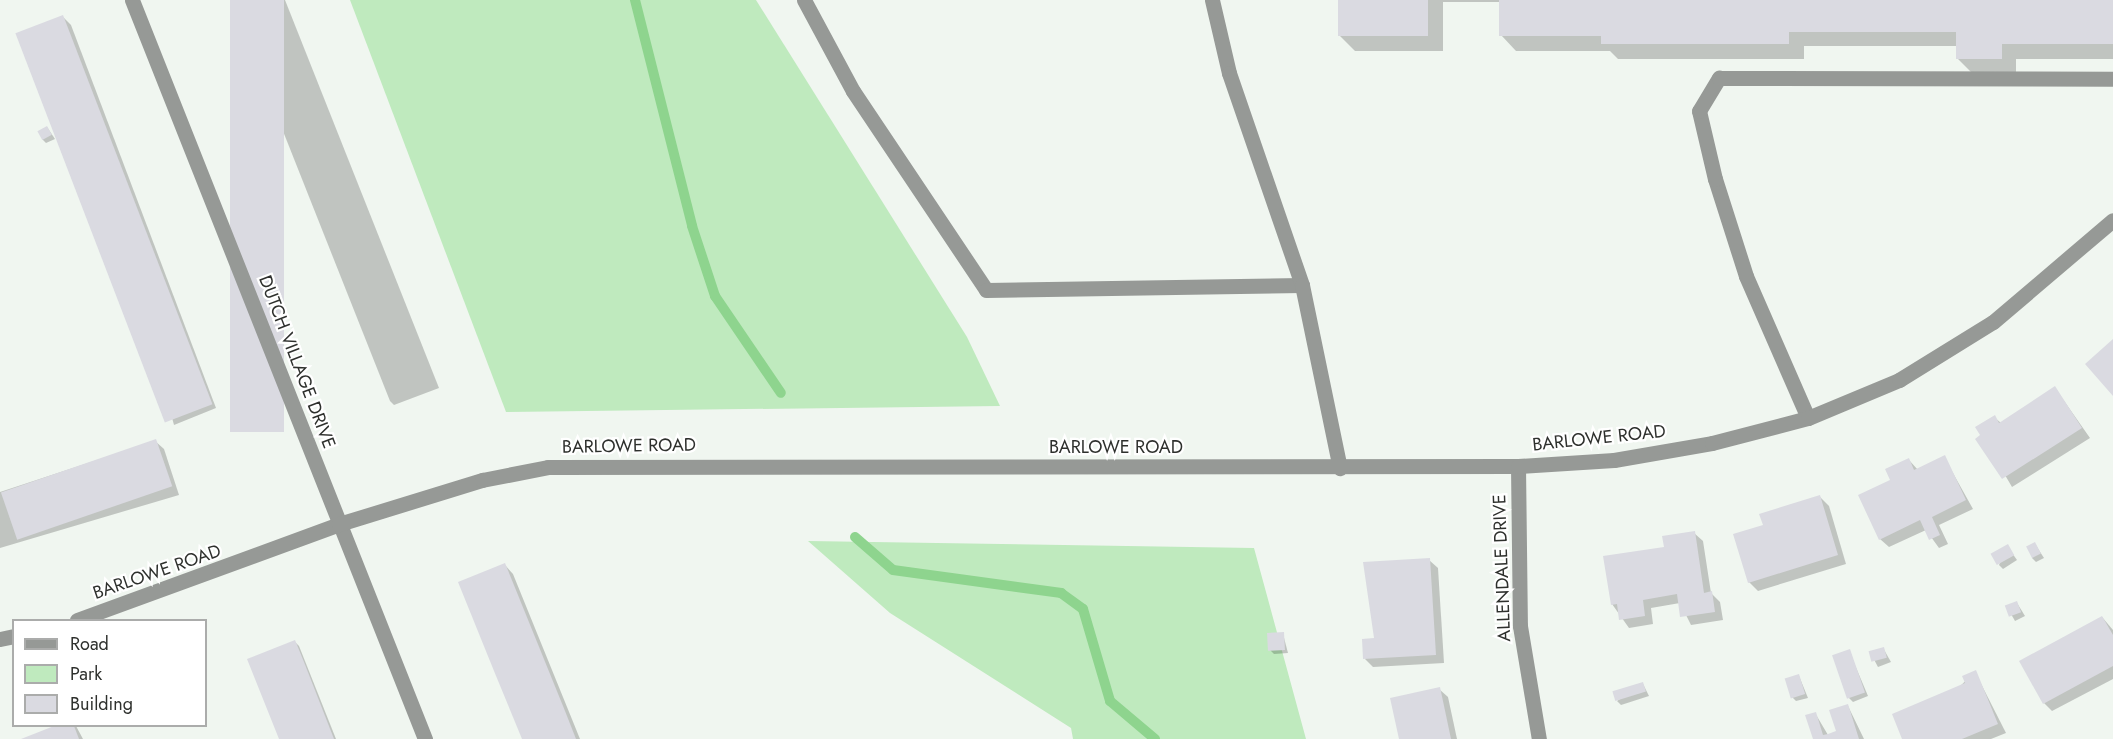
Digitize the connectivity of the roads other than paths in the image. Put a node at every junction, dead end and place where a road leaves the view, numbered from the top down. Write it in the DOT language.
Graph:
graph roads {
  1 [pos="132,0"];
  2 [pos="804,0"];
  3 [pos="1212,0"];
  4 [pos="2113,79"];
  5 [pos="2113,220"];
  6 [pos="1302,285"];
  7 [pos="1808,418"];
  8 [pos="1518,466"];
  9 [pos="1340,468"];
  10 [pos="339,524"];
  11 [pos="82,619"];
  12 [pos="425,739"];
  13 [pos="1539,739"];
  1 -- 10 [label="street, DUTCH VILLAGE DRIVE"];
  2 -- 6 [label="street"];
  3 -- 6 [label="street"];
  4 -- 7 [label="street"];
  5 -- 7 [label="street, BARLOWE ROAD"];
  6 -- 9 [label="street"];
  7 -- 8 [label="street, BARLOWE ROAD"];
  8 -- 9 [label="street, BARLOWE ROAD"];
  8 -- 13 [label="street, ALLENDALE DRIVE"];
  9 -- 10 [label="street, BARLOWE ROAD"];
  10 -- 11 [label="street, BARLOWE ROAD"];
  10 -- 12 [label="street, DUTCH VILLAGE DRIVE"];
}
